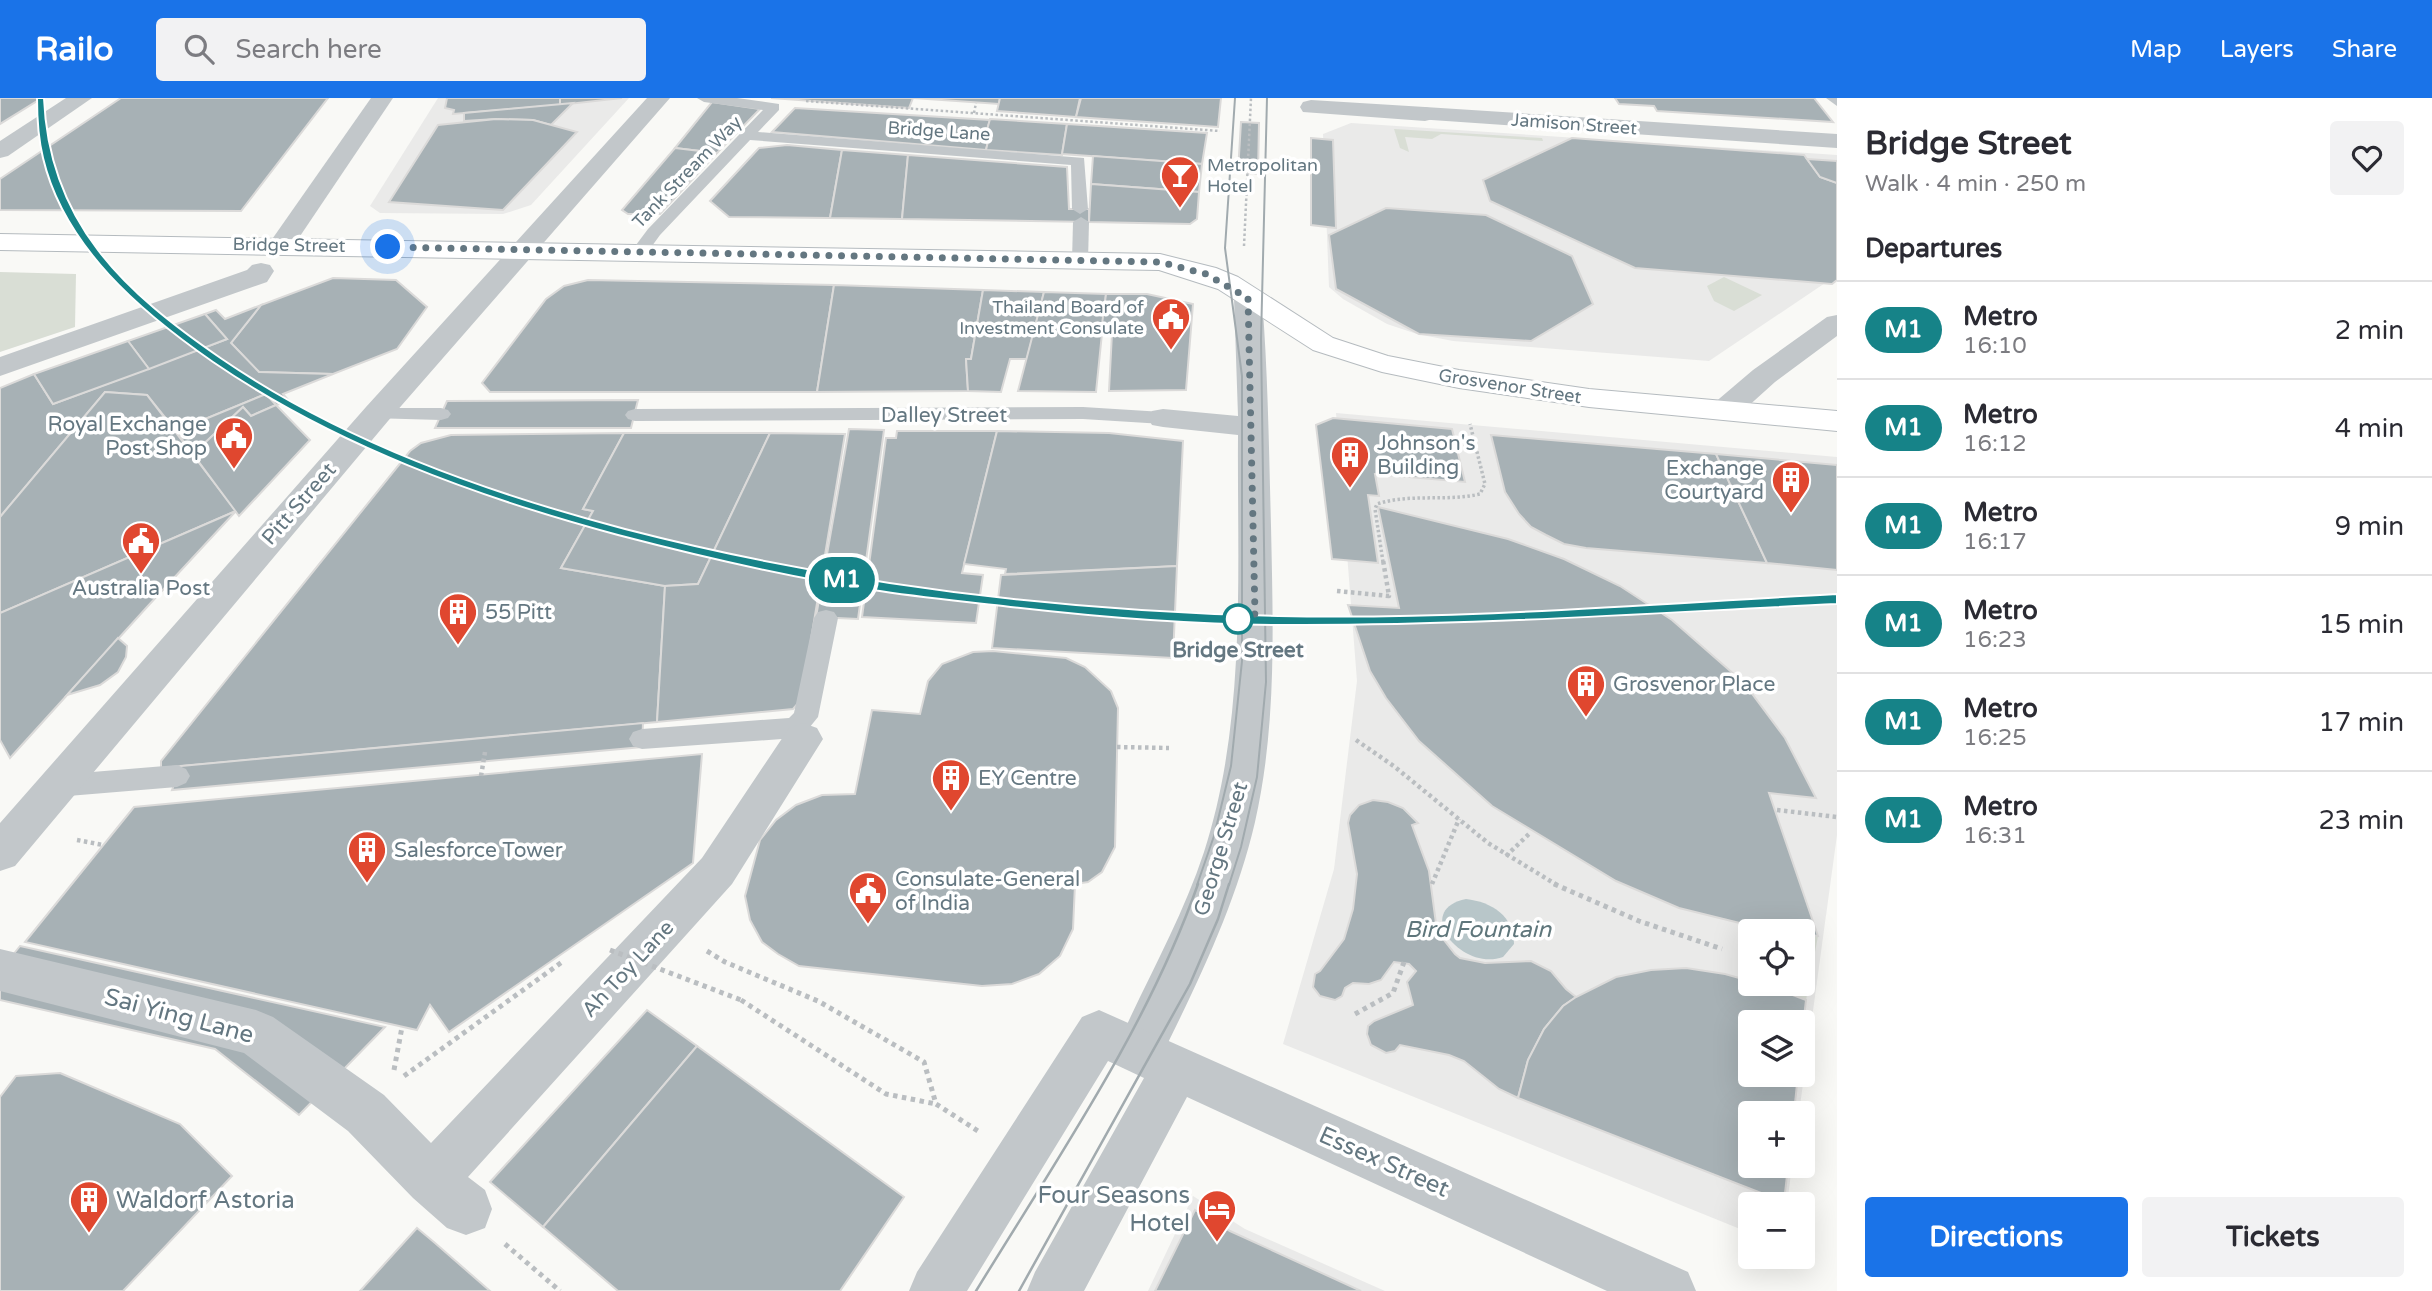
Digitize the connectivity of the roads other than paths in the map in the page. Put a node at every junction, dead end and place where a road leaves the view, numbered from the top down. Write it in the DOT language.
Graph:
graph roads {
  1 [pos="80,98"];
  2 [pos="382,98"];
  3 [pos="659,98"];
  4 [pos="704,98"];
  5 [pos="1833,98"];
  6 [pos="1837,102"];
  7 [pos="775,104"];
  8 [pos="1311,107"];
  9 [pos="749,136"];
  10 [pos="1837,141"];
  11 [pos="0,151"];
  12 [pos="0,242"];
  13 [pos="281,245"];
  14 [pos="522,251"];
  15 [pos="638,253"];
  16 [pos="1080,261"];
  17 [pos="261,271"];
  18 [pos="1206,274"];
  19 [pos="1248,298"];
  20 [pos="1837,323"];
  21 [pos="0,367"];
  22 [pos="1724,411"];
  23 [pos="377,414"];
  24 [pos="441,414"];
  25 [pos="635,415"];
  26 [pos="1163,418"];
  27 [pos="1837,421"];
  28 [pos="1253,427"];
  29 [pos="826,618"];
  30 [pos="642,739"];
  31 [pos="803,740"];
  32 [pos="177,776"];
  33 [pos="56,786"];
  34 [pos="0,853"];
  35 [pos="0,970"];
  36 [pos="1138,1051"];
  37 [pos="448,1195"];
  38 [pos="936,1291"];
  39 [pos="1054,1291"];
  40 [pos="1669,1291"];
  1 -- 11 [label="street"];
  2 -- 13 [label="street"];
  3 -- 14 [label="street, Pitt Street"];
  4 -- 7 [label="lane, Tank Stream Way"];
  5 -- 6 [label="lane"];
  7 -- 9 [label="lane, Tank Stream Way"];
  8 -- 10 [label="street, Jamison Street"];
  9 -- 15 [label="lane, Tank Stream Way"];
  9 -- 16 [label="lane, Bridge Lane"];
  12 -- 13 [label="main road, Bridge Street"];
  13 -- 14 [label="main road, Bridge Street"];
  14 -- 15 [label="main road, Bridge Street"];
  14 -- 23 [label="street, Pitt Street"];
  15 -- 16 [label="main road, Bridge Street"];
  16 -- 18 [label="main road, Bridge Street"];
  17 -- 21 [label="street"];
  18 -- 19 [label="main road, Grosvenor Street"];
  19 -- 22 [label="main road, Grosvenor Street"];
  19 -- 28 [label="street, George Street"];
  20 -- 22 [label="street"];
  22 -- 27 [label="main road, Grosvenor Street"];
  23 -- 24 [label="lane"];
  23 -- 33 [label="street, Pitt Street"];
  25 -- 26 [label="lane, Dalley Street"];
  26 -- 28 [label="street, Dalley Street"];
  28 -- 36 [label="street, George Street"];
  29 -- 30 [label="lane"];
  31 -- 37 [label="street, Ah Toy Lane"];
  32 -- 33 [label="lane"];
  33 -- 34 [label="street, Pitt Street"];
  35 -- 37 [label="street, Sai Ying Lane"];
  36 -- 38 [label="street, George Street"];
  36 -- 39 [label="street, George Street"];
  36 -- 40 [label="street, Essex Street"];
}
